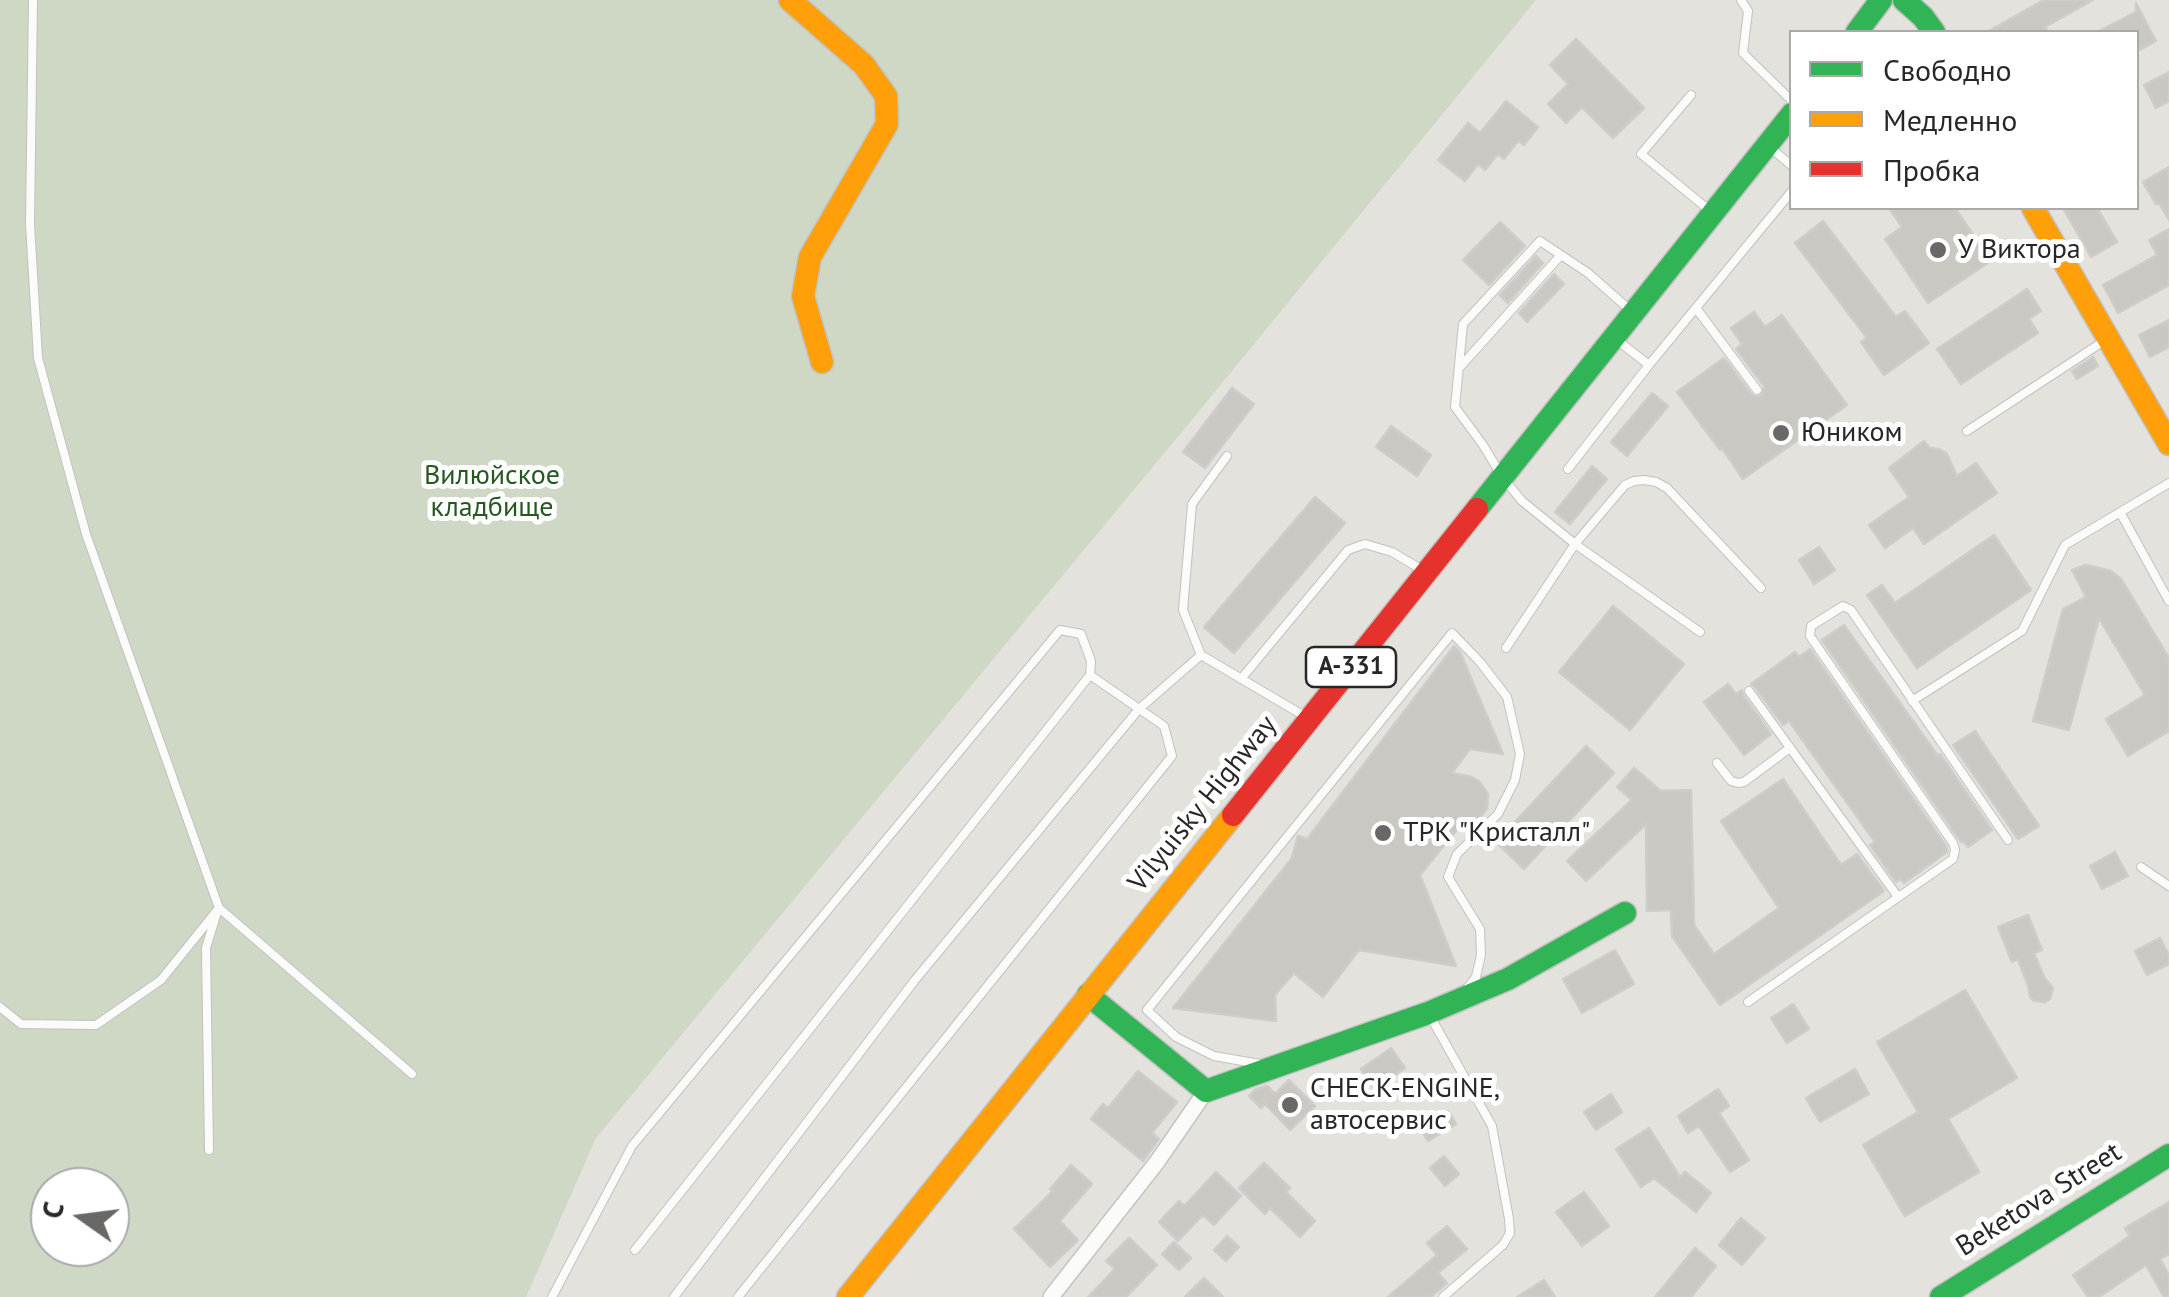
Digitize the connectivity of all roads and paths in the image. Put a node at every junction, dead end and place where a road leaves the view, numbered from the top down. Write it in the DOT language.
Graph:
graph roads {
  1 [pos="33,0"];
  2 [pos="790,0"];
  3 [pos="1740,0"];
  4 [pos="1756,0"];
  5 [pos="1882,0"];
  6 [pos="1904,0"];
  7 [pos="1748,11"];
  8 [pos="1858,30"];
  9 [pos="1932,30"];
  10 [pos="1691,95"];
  11 [pos="1789,98"];
  12 [pos="1789,118"];
  13 [pos="1767,145"];
  14 [pos="1789,163"];
  15 [pos="1789,195"];
  16 [pos="2035,210"];
  17 [pos="1713,212"];
  18 [pos="1560,255"];
  19 [pos="1696,308"];
  20 [pos="1633,313"];
  21 [pos="1614,338"];
  22 [pos="2108,338"];
  23 [pos="822,362"];
  24 [pos="1649,365"];
  25 [pos="1458,369"];
  26 [pos="1757,390"];
  27 [pos="1967,431"];
  28 [pos="2169,444"];
  29 [pos="1227,456"];
  30 [pos="1568,469"];
  31 [pos="1502,478"];
  32 [pos="2169,483"];
  33 [pos="2120,512"];
  34 [pos="1575,544"];
  35 [pos="1426,573"];
  36 [pos="1762,588"];
  37 [pos="2169,601"];
  38 [pos="1700,632"];
  39 [pos="1506,648"];
  40 [pos="1200,655"];
  41 [pos="1090,676"];
  42 [pos="1241,678"];
  43 [pos="1749,690"];
  44 [pos="1912,701"];
  45 [pos="1139,709"];
  46 [pos="1310,719"];
  47 [pos="1790,748"];
  48 [pos="1717,763"];
  49 [pos="2008,840"];
  50 [pos="2140,866"];
  51 [pos="2169,886"];
  52 [pos="1898,897"];
  53 [pos="218,908"];
  54 [pos="1625,913"];
  55 [pos="1088,994"];
  56 [pos="1460,999"];
  57 [pos="1748,1002"];
  58 [pos="0,1008"];
  59 [pos="1428,1012"];
  60 [pos="1276,1066"];
  61 [pos="412,1074"];
  62 [pos="1206,1091"];
  63 [pos="209,1150"];
  64 [pos="2169,1155"];
  65 [pos="634,1250"];
  66 [pos="552,1297"];
  67 [pos="674,1297"];
  68 [pos="738,1297"];
  69 [pos="848,1297"];
  70 [pos="1051,1297"];
  71 [pos="1443,1297"];
  72 [pos="1941,1297"];
  1 -- 53 [label="lane"];
  2 -- 23 [label="main road"];
  3 -- 7 [label="lane"];
  4 -- 7 [label="lane"];
  5 -- 8 [label="main road"];
  6 -- 9 [label="main road"];
  7 -- 11 [label="lane"];
  10 -- 17 [label="lane"];
  12 -- 13 [label="main road, Vilyuisky Highway / А-331"];
  13 -- 14 [label="lane"];
  13 -- 17 [label="main road, Vilyuisky Highway / А-331"];
  15 -- 19 [label="lane"];
  16 -- 22 [label="main road"];
  17 -- 20 [label="main road, Vilyuisky Highway / А-331"];
  18 -- 20 [label="lane"];
  18 -- 25 [label="lane"];
  18 -- 25 [label="lane"];
  19 -- 24 [label="lane"];
  19 -- 26 [label="lane"];
  20 -- 21 [label="main road, Vilyuisky Highway / А-331"];
  21 -- 24 [label="lane"];
  21 -- 31 [label="main road, Vilyuisky Highway / А-331"];
  22 -- 27 [label="lane"];
  22 -- 28 [label="main road"];
  24 -- 30 [label="lane"];
  25 -- 31 [label="lane"];
  29 -- 40 [label="lane"];
  31 -- 34 [label="lane"];
  31 -- 35 [label="main road, Vilyuisky Highway / А-331"];
  32 -- 33 [label="lane"];
  33 -- 37 [label="lane"];
  33 -- 44 [label="lane"];
  34 -- 36 [label="lane"];
  34 -- 38 [label="lane"];
  34 -- 39 [label="lane"];
  35 -- 42 [label="lane"];
  35 -- 46 [label="main road, Vilyuisky Highway / А-331"];
  40 -- 42 [label="lane"];
  40 -- 45 [label="lane"];
  41 -- 45 [label="lane"];
  41 -- 65 [label="lane"];
  41 -- 66 [label="lane"];
  42 -- 46 [label="lane"];
  43 -- 47 [label="lane"];
  44 -- 49 [label="lane"];
  44 -- 52 [label="lane"];
  45 -- 67 [label="lane"];
  45 -- 68 [label="lane"];
  46 -- 55 [label="main road, Vilyuisky Highway / А-331"];
  47 -- 48 [label="lane"];
  47 -- 52 [label="lane"];
  50 -- 51 [label="lane"];
  52 -- 57 [label="lane"];
  53 -- 58 [label="lane"];
  53 -- 61 [label="lane"];
  53 -- 63 [label="lane"];
  54 -- 56 [label="main road"];
  55 -- 62 [label="main road"];
  55 -- 69 [label="main road, Vilyuisky Highway / А-331"];
  56 -- 59 [label="main road"];
  56 -- 60 [label="lane"];
  59 -- 60 [label="main road"];
  59 -- 71 [label="lane"];
  60 -- 62 [label="main road"];
  62 -- 70 [label="street"];
  64 -- 72 [label="main road, Beketova Street"];
}
